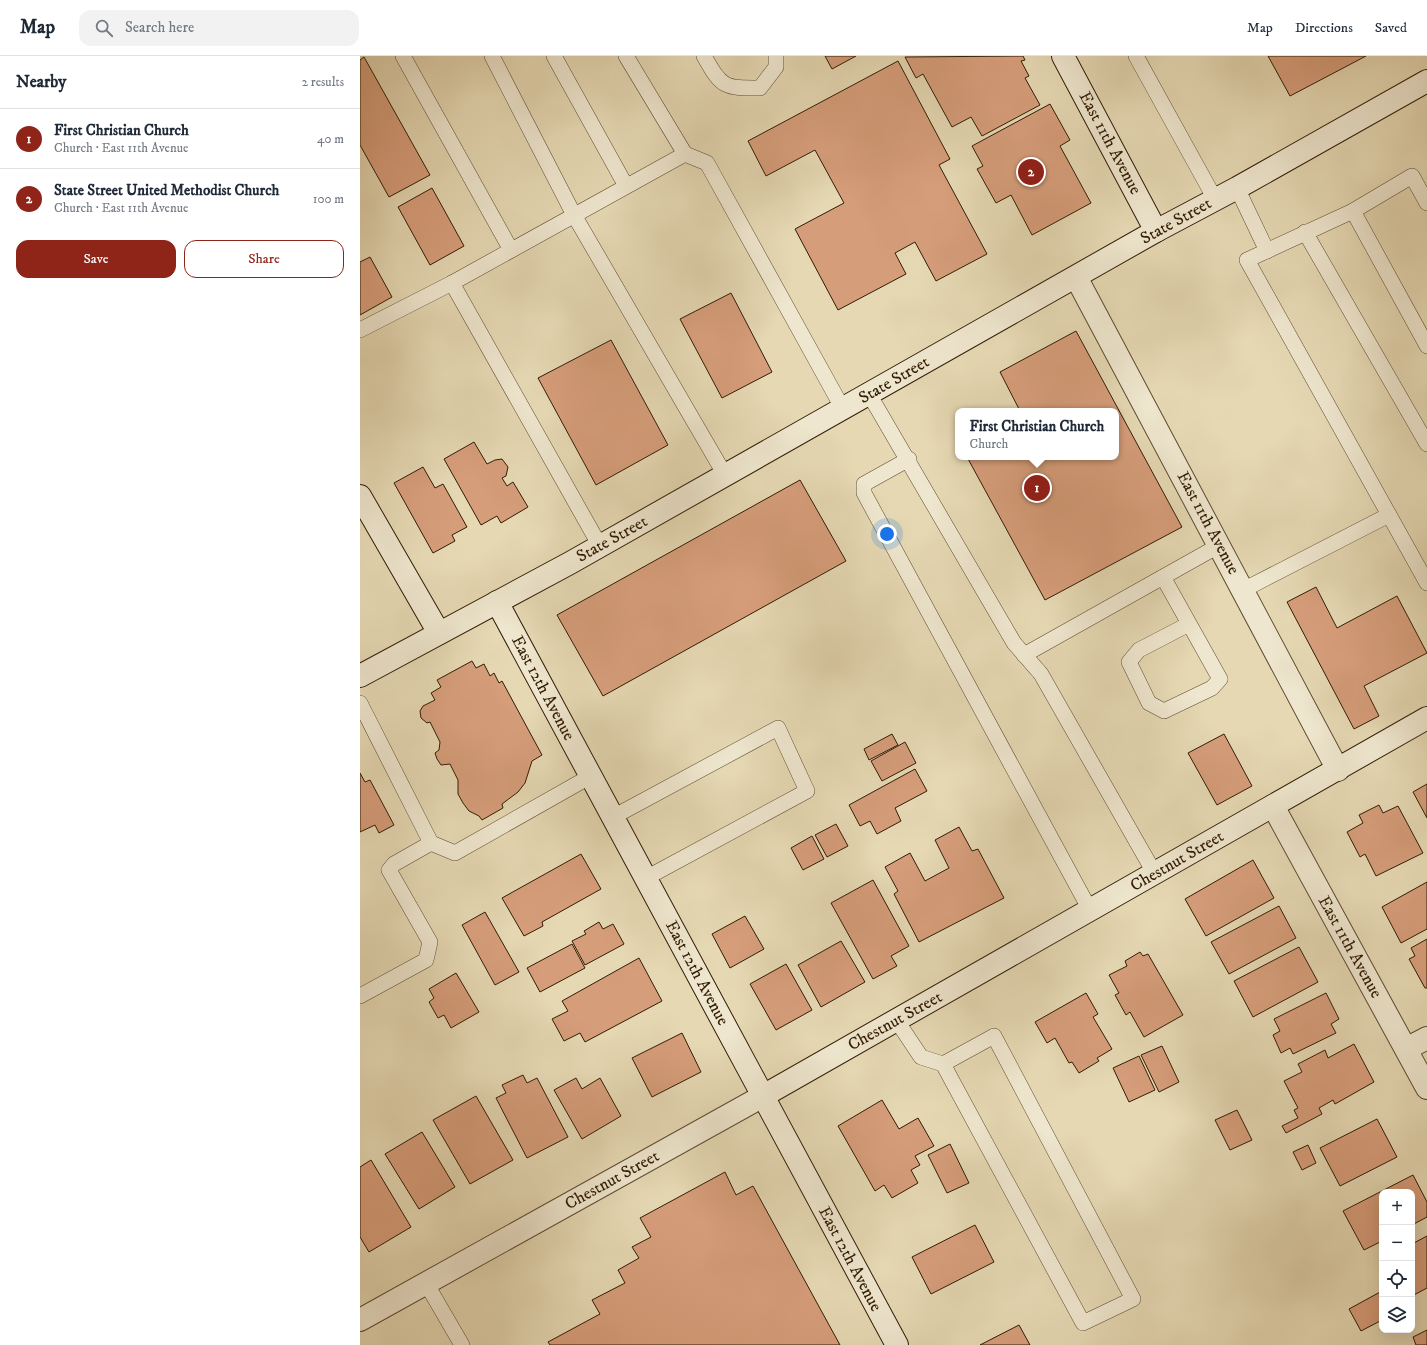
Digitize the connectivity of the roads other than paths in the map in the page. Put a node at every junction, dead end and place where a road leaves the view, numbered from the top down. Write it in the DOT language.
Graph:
graph roads {
  1 [pos="403,56"];
  2 [pos="492,56"];
  3 [pos="554,56"];
  4 [pos="626,56"];
  5 [pos="704,56"];
  6 [pos="776,56"];
  7 [pos="1063,56"];
  8 [pos="1136,56"];
  9 [pos="1427,82"];
  10 [pos="686,154"];
  11 [pos="626,186"];
  12 [pos="1237,188"];
  13 [pos="1215,199"];
  14 [pos="1427,203"];
  15 [pos="1353,211"];
  16 [pos="574,215"];
  17 [pos="1156,231"];
  18 [pos="1305,232"];
  19 [pos="511,250"];
  20 [pos="1266,251"];
  21 [pos="1076,277"];
  22 [pos="452,283"];
  23 [pos="360,330"];
  24 [pos="1427,346"];
  25 [pos="869,394"];
  26 [pos="843,409"];
  27 [pos="1427,444"];
  28 [pos="909,459"];
  29 [pos="725,475"];
  30 [pos="360,496"];
  31 [pos="1389,514"];
  32 [pos="1220,545"];
  33 [pos="600,546"];
  34 [pos="1163,577"];
  35 [pos="1427,583"];
  36 [pos="1243,590"];
  37 [pos="497,602"];
  38 [pos="1189,624"];
  39 [pos="439,633"];
  40 [pos="1024,654"];
  41 [pos="360,676"];
  42 [pos="360,703"];
  43 [pos="1427,718"];
  44 [pos="1338,770"];
  45 [pos="591,776"];
  46 [pos="1273,806"];
  47 [pos="613,817"];
  48 [pos="431,843"];
  49 [pos="1155,874"];
  50 [pos="646,878"];
  51 [pos="1090,910"];
  52 [pos="360,996"];
  53 [pos="897,1021"];
  54 [pos="1427,1038"];
  55 [pos="1406,1049"];
  56 [pos="943,1064"];
  57 [pos="1427,1088"];
  58 [pos="763,1096"];
  59 [pos="426,1283"];
  60 [pos="360,1320"];
  61 [pos="462,1345"];
  62 [pos="897,1345"];
  1 -- 19 [label="lane"];
  2 -- 16 [label="lane"];
  3 -- 11 [label="lane"];
  4 -- 10 [label="lane"];
  5 -- 6 [label="lane"];
  7 -- 17 [label="street, East 11th Avenue"];
  8 -- 13 [label="lane"];
  9 -- 12 [label="street, State Street"];
  10 -- 11 [label="lane"];
  10 -- 26 [label="lane"];
  11 -- 16 [label="lane"];
  12 -- 13 [label="street, State Street"];
  12 -- 20 [label="lane"];
  13 -- 17 [label="street, State Street"];
  14 -- 15 [label="lane"];
  15 -- 18 [label="lane"];
  15 -- 24 [label="lane"];
  16 -- 19 [label="lane"];
  16 -- 29 [label="lane"];
  17 -- 21 [label="street, State Street"];
  18 -- 20 [label="lane"];
  18 -- 27 [label="lane"];
  19 -- 22 [label="lane"];
  20 -- 31 [label="lane"];
  21 -- 25 [label="street, State Street"];
  21 -- 32 [label="street, East 11th Avenue"];
  22 -- 23 [label="lane"];
  22 -- 33 [label="lane"];
  25 -- 26 [label="street, State Street"];
  25 -- 28 [label="lane"];
  26 -- 29 [label="street, State Street"];
  28 -- 40 [label="lane"];
  28 -- 51 [label="lane"];
  29 -- 33 [label="street, State Street"];
  30 -- 39 [label="street"];
  31 -- 35 [label="lane"];
  31 -- 36 [label="lane"];
  32 -- 34 [label="lane"];
  32 -- 36 [label="street, East 11th Avenue"];
  33 -- 37 [label="street, State Street"];
  34 -- 38 [label="lane"];
  34 -- 40 [label="lane"];
  36 -- 44 [label="street, East 11th Avenue"];
  37 -- 39 [label="street, State Street"];
  37 -- 45 [label="street, East 12th Avenue"];
  38 -- 38 [label="lane"];
  39 -- 41 [label="street, State Street"];
  40 -- 49 [label="lane"];
  42 -- 48 [label="lane"];
  43 -- 44 [label="street, Chestnut Street"];
  44 -- 46 [label="street, Chestnut Street"];
  45 -- 47 [label="street, East 12th Avenue"];
  45 -- 48 [label="lane"];
  46 -- 49 [label="street, Chestnut Street"];
  46 -- 55 [label="street, East 11th Avenue"];
  47 -- 50 [label="street, East 12th Avenue"];
  47 -- 50 [label="lane"];
  48 -- 52 [label="lane"];
  49 -- 51 [label="street, Chestnut Street"];
  50 -- 58 [label="street, East 12th Avenue"];
  51 -- 53 [label="street, Chestnut Street"];
  53 -- 56 [label="lane"];
  53 -- 58 [label="street, Chestnut Street"];
  54 -- 55 [label="street"];
  55 -- 57 [label="street, East 11th Avenue"];
  56 -- 56 [label="lane"];
  58 -- 59 [label="street, Chestnut Street"];
  58 -- 62 [label="street, East 12th Avenue"];
  59 -- 60 [label="street, Chestnut Street"];
  59 -- 61 [label="lane"];
}
